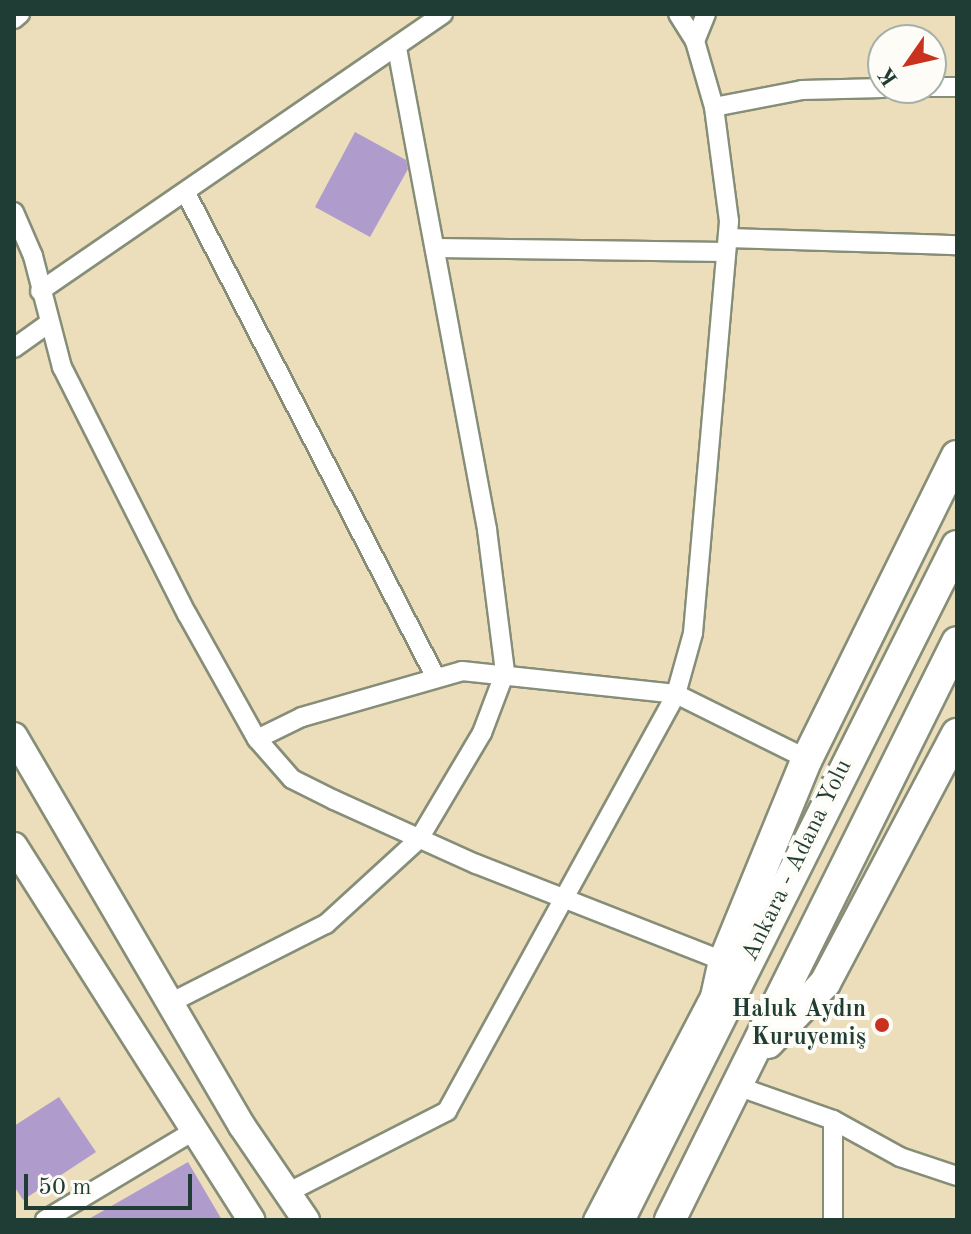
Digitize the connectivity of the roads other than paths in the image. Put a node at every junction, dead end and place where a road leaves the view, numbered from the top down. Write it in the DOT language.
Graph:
graph roads {
  1 [pos="20,14"];
  2 [pos="443,14"];
  3 [pos="678,14"];
  4 [pos="706,14"];
  5 [pos="14,19"];
  6 [pos="695,41"];
  7 [pos="397,47"];
  8 [pos="867,88"];
  9 [pos="714,107"];
  10 [pos="187,195"];
  11 [pos="14,212"];
  12 [pos="727,245"];
  13 [pos="957,245"];
  14 [pos="436,248"];
  15 [pos="40,291"];
  16 [pos="49,323"];
  17 [pos="14,348"];
  18 [pos="957,456"];
  19 [pos="957,546"];
  20 [pos="957,642"];
  21 [pos="505,672"];
  22 [pos="435,676"];
  23 [pos="676,694"];
  24 [pos="957,734"];
  25 [pos="14,736"];
  26 [pos="257,739"];
  27 [pos="807,759"];
  28 [pos="419,839"];
  29 [pos="14,846"];
  30 [pos="566,901"];
  31 [pos="722,967"];
  32 [pos="170,1003"];
  33 [pos="704,1053"];
  34 [pos="742,1075"];
  35 [pos="833,1120"];
  36 [pos="194,1131"];
  37 [pos="957,1176"];
  38 [pos="287,1193"];
  39 [pos="45,1220"];
  40 [pos="251,1220"];
  41 [pos="306,1220"];
  42 [pos="593,1220"];
  43 [pos="619,1220"];
  44 [pos="670,1220"];
  45 [pos="833,1220"];
  1 -- 5 [label="street"];
  2 -- 7 [label="street"];
  3 -- 6 [label="street"];
  4 -- 6 [label="street"];
  6 -- 9 [label="street"];
  7 -- 10 [label="street"];
  7 -- 14 [label="street"];
  8 -- 9 [label="street"];
  9 -- 12 [label="street"];
  10 -- 15 [label="street"];
  10 -- 22 [label="street"];
  11 -- 15 [label="street"];
  12 -- 13 [label="street"];
  12 -- 14 [label="street"];
  12 -- 23 [label="street"];
  14 -- 21 [label="street"];
  15 -- 16 [label="street"];
  16 -- 17 [label="street"];
  16 -- 26 [label="street"];
  18 -- 27 [label="highway"];
  19 -- 33 [label="highway, Ankara - Adana Yolu"];
  20 -- 34 [label="highway, Ankara - Adana Yolu"];
  21 -- 22 [label="street"];
  21 -- 23 [label="street"];
  21 -- 28 [label="street"];
  22 -- 26 [label="street"];
  23 -- 27 [label="street"];
  23 -- 30 [label="street"];
  24 -- 34 [label="highway"];
  25 -- 32 [label="main road"];
  26 -- 28 [label="street"];
  27 -- 31 [label="highway"];
  28 -- 30 [label="street"];
  28 -- 32 [label="street"];
  29 -- 36 [label="main road"];
  30 -- 31 [label="street"];
  30 -- 38 [label="street"];
  31 -- 33 [label="highway"];
  31 -- 42 [label="street"];
  32 -- 38 [label="main road"];
  33 -- 43 [label="highway, Ankara - Adana Yolu"];
  34 -- 35 [label="street"];
  34 -- 44 [label="highway, Ankara - Adana Yolu"];
  35 -- 37 [label="street"];
  35 -- 45 [label="street"];
  36 -- 39 [label="street"];
  36 -- 40 [label="main road"];
  38 -- 41 [label="main road"];
}
